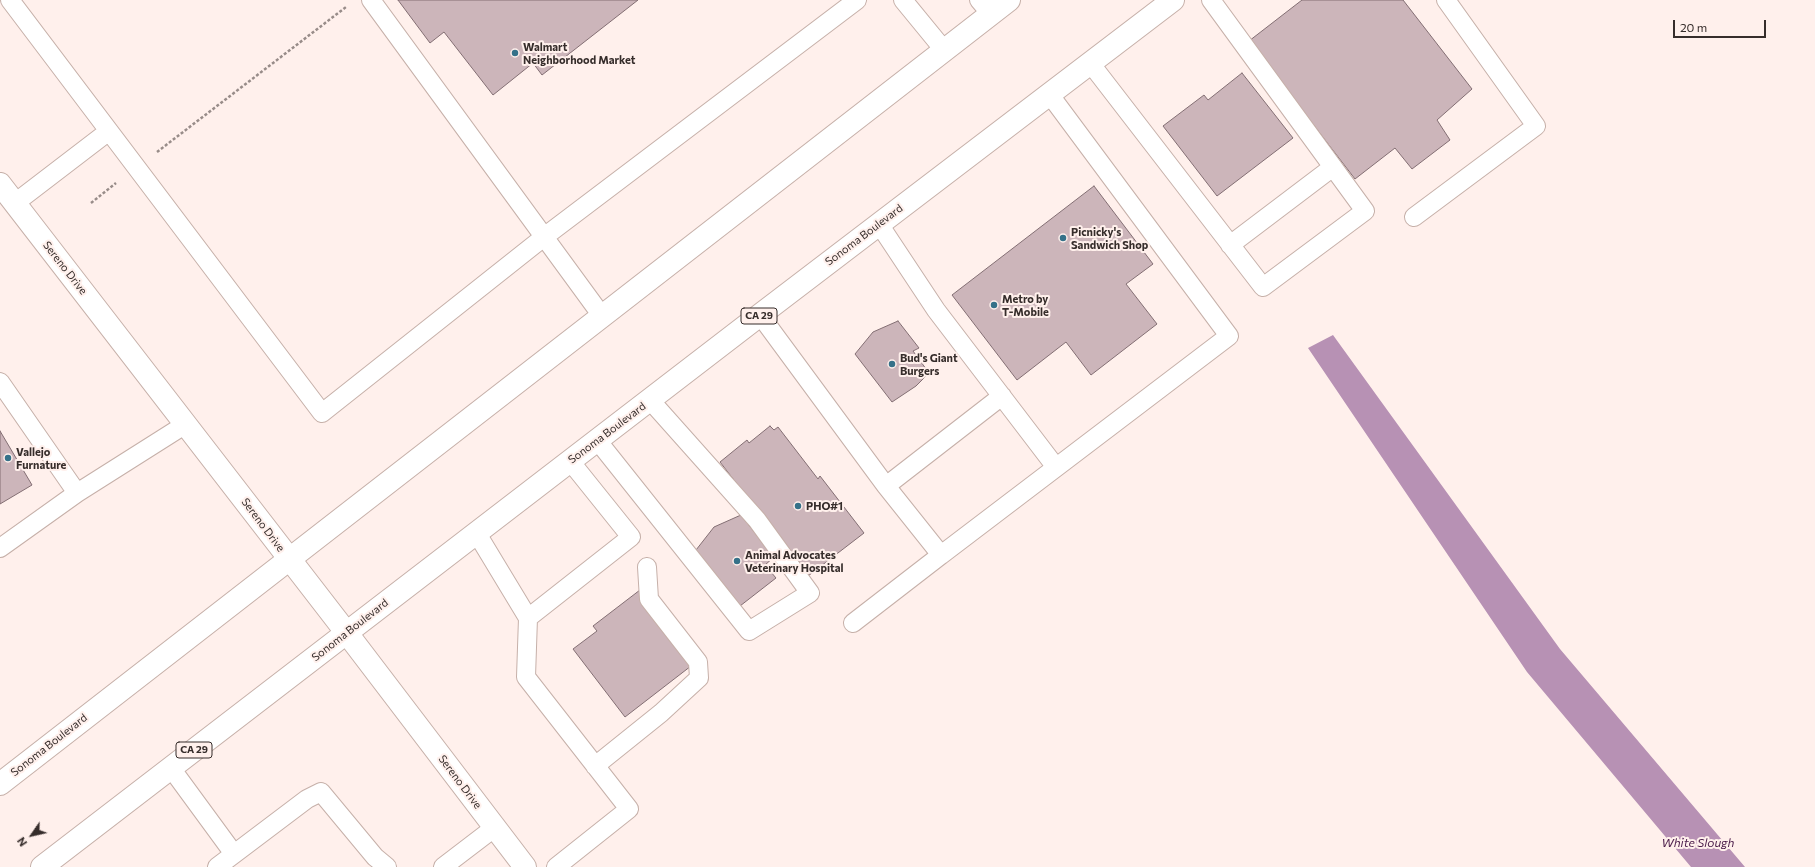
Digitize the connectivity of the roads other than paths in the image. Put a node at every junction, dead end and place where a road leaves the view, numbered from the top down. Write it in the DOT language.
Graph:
graph roads {
  1 [pos="10,0"];
  2 [pos="371,0"];
  3 [pos="858,0"];
  4 [pos="903,0"];
  5 [pos="1009,0"];
  6 [pos="1173,0"];
  7 [pos="1211,0"];
  8 [pos="1446,0"];
  9 [pos="985,7"];
  10 [pos="944,50"];
  11 [pos="1091,64"];
  12 [pos="1050,95"];
  13 [pos="109,130"];
  14 [pos="1334,167"];
  15 [pos="0,184"];
  16 [pos="15,203"];
  17 [pos="1414,217"];
  18 [pos="879,224"];
  19 [pos="544,237"];
  20 [pos="1230,245"];
  21 [pos="760,315"];
  22 [pos="602,316"];
  23 [pos="0,382"];
  24 [pos="1002,396"];
  25 [pos="650,400"];
  26 [pos="186,424"];
  27 [pos="597,440"];
  28 [pos="570,461"];
  29 [pos="1056,466"];
  30 [pos="886,486"];
  31 [pos="77,493"];
  32 [pos="476,532"];
  33 [pos="0,548"];
  34 [pos="941,555"];
  35 [pos="289,559"];
  36 [pos="646,567"];
  37 [pos="528,618"];
  38 [pos="853,623"];
  39 [pos="346,632"];
  40 [pos="595,766"];
  41 [pos="171,768"];
  42 [pos="0,784"];
  43 [pos="494,828"];
  44 [pos="234,854"];
  45 [pos="42,867"];
  46 [pos="217,867"];
  47 [pos="387,867"];
  48 [pos="443,867"];
  49 [pos="524,867"];
  50 [pos="556,867"];
  1 -- 13 [label="lane"];
  2 -- 19 [label="lane"];
  3 -- 19 [label="lane"];
  4 -- 10 [label="lane"];
  5 -- 9 [label="main road, Sonoma Boulevard"];
  6 -- 11 [label="main road, Sonoma Boulevard / CA 29"];
  7 -- 14 [label="lane"];
  8 -- 17 [label="lane"];
  9 -- 10 [label="main road, Sonoma Boulevard"];
  10 -- 22 [label="main road, Sonoma Boulevard"];
  11 -- 12 [label="main road, Sonoma Boulevard / CA 29"];
  11 -- 20 [label="lane"];
  12 -- 18 [label="main road, Sonoma Boulevard / CA 29"];
  12 -- 29 [label="lane"];
  13 -- 16 [label="lane"];
  13 -- 19 [label="lane"];
  14 -- 20 [label="lane"];
  14 -- 20 [label="lane"];
  15 -- 16 [label="main road, Sereno Drive"];
  16 -- 26 [label="main road, Sereno Drive"];
  18 -- 21 [label="main road, Sonoma Boulevard / CA 29"];
  18 -- 24 [label="lane"];
  19 -- 22 [label="lane"];
  21 -- 25 [label="main road, Sonoma Boulevard / CA 29"];
  21 -- 30 [label="lane"];
  22 -- 35 [label="main road, Sonoma Boulevard"];
  23 -- 31 [label="lane"];
  24 -- 29 [label="lane"];
  24 -- 30 [label="lane"];
  25 -- 27 [label="main road, Sonoma Boulevard / CA 29"];
  25 -- 27 [label="lane"];
  26 -- 31 [label="lane"];
  26 -- 35 [label="main road, Sereno Drive"];
  27 -- 28 [label="main road, Sonoma Boulevard / CA 29"];
  28 -- 32 [label="main road, Sonoma Boulevard / CA 29"];
  28 -- 37 [label="lane"];
  29 -- 34 [label="lane"];
  30 -- 34 [label="lane"];
  31 -- 33 [label="lane"];
  32 -- 37 [label="lane"];
  32 -- 39 [label="main road, Sonoma Boulevard / CA 29"];
  34 -- 38 [label="lane"];
  35 -- 39 [label="main road, Sereno Drive"];
  35 -- 42 [label="main road, Sonoma Boulevard"];
  36 -- 40 [label="lane"];
  37 -- 40 [label="lane"];
  39 -- 41 [label="main road, Sonoma Boulevard / CA 29"];
  39 -- 43 [label="main road, Sereno Drive"];
  40 -- 50 [label="lane"];
  41 -- 44 [label="lane"];
  41 -- 45 [label="main road, Sonoma Boulevard / CA 29"];
  43 -- 48 [label="lane"];
  43 -- 49 [label="main road, Sereno Drive"];
  44 -- 46 [label="lane"];
  44 -- 47 [label="lane"];
}
